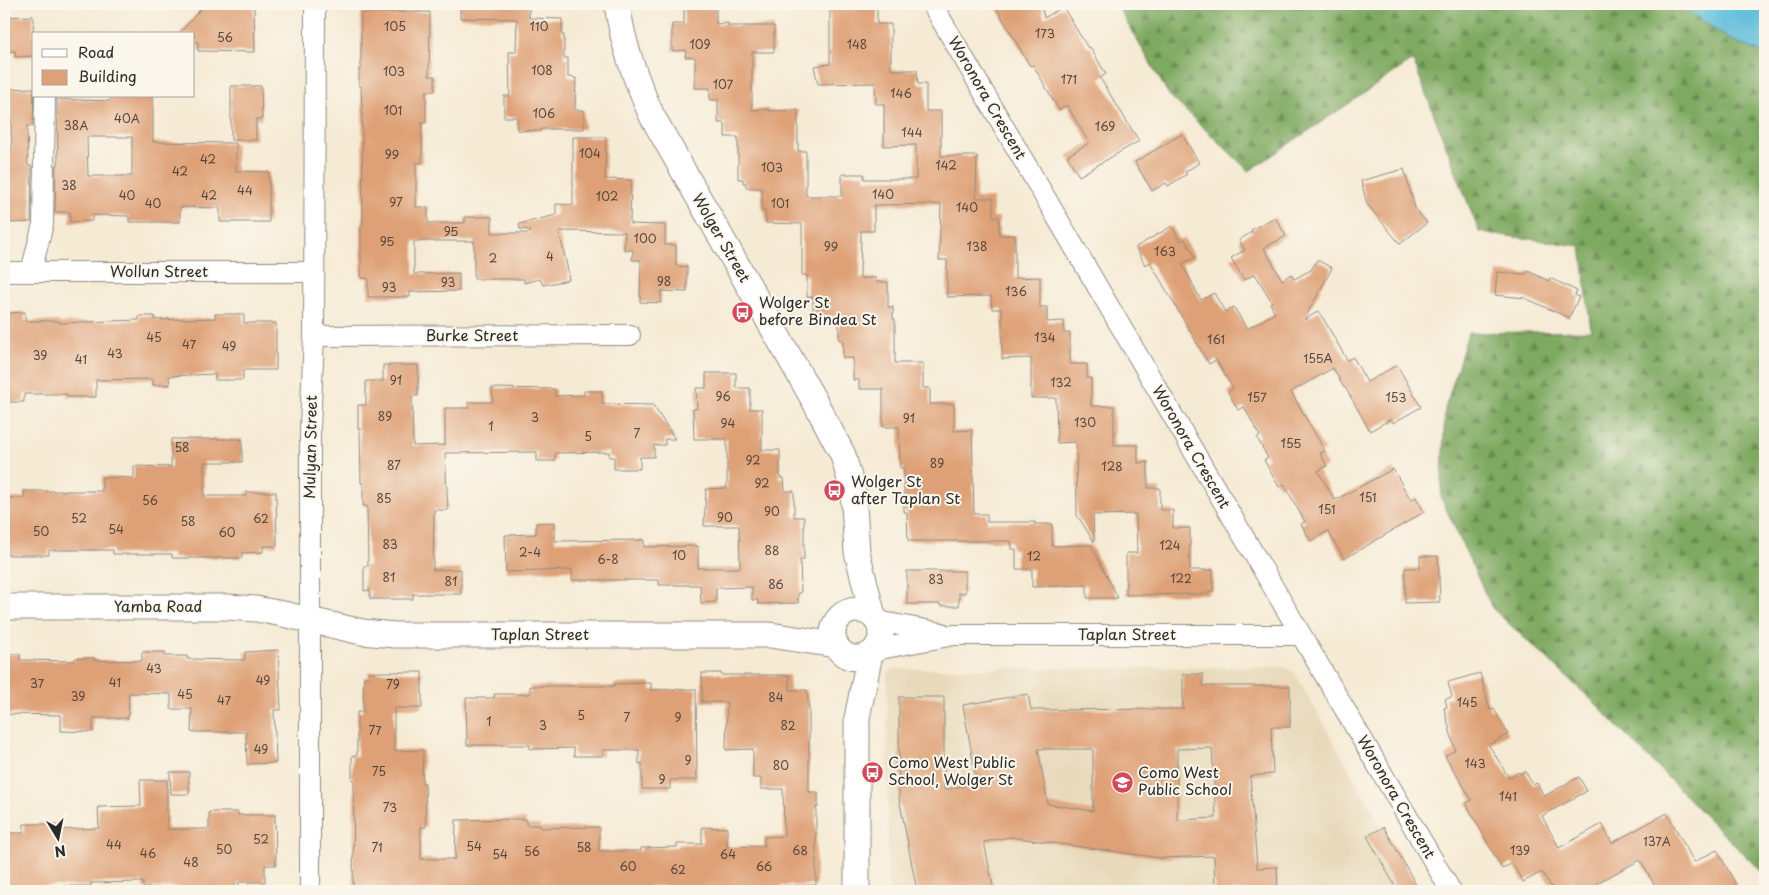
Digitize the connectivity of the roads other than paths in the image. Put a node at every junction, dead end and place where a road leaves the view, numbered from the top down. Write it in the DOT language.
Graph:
graph roads {
  1 [pos="315,4"];
  2 [pos="617,4"];
  3 [pos="932,4"];
  4 [pos="45,98"];
  5 [pos="4,272"];
  6 [pos="30,272"];
  7 [pos="314,272"];
  8 [pos="630,335"];
  9 [pos="314,336"];
  10 [pos="858,552"];
  11 [pos="4,607"];
  12 [pos="875,619"];
  13 [pos="311,621"];
  14 [pos="839,633"];
  15 [pos="954,635"];
  16 [pos="1301,635"];
  17 [pos="872,652"];
  18 [pos="857,718"];
  19 [pos="310,891"];
  20 [pos="857,891"];
  21 [pos="1451,891"];
  1 -- 7 [label="street, Mulyan Street"];
  2 -- 10 [label="street, Wolger Street"];
  3 -- 16 [label="street, Woronora Crescent"];
  4 -- 6 [label="street"];
  5 -- 6 [label="street, Wollun Street"];
  6 -- 7 [label="street, Wollun Street"];
  7 -- 9 [label="street, Mulyan Street"];
  8 -- 9 [label="street, Burke Street"];
  9 -- 13 [label="street, Mulyan Street"];
  10 -- 12 [label="street, Wolger Street"];
  10 -- 14 [label="street, Wolger Street"];
  11 -- 13 [label="street, Yamba Road"];
  12 -- 14 [label="street"];
  12 -- 15 [label="street, Taplan Street"];
  12 -- 17 [label="street"];
  13 -- 14 [label="street, Taplan Street"];
  13 -- 19 [label="street, Mulyan Street"];
  14 -- 17 [label="street"];
  14 -- 18 [label="street, Wolger Street"];
  15 -- 16 [label="street, Taplan Street"];
  15 -- 17 [label="street, Taplan Street"];
  16 -- 21 [label="street, Woronora Crescent"];
  17 -- 18 [label="street, Wolger Street"];
  18 -- 20 [label="street, Wolger Street"];
}
